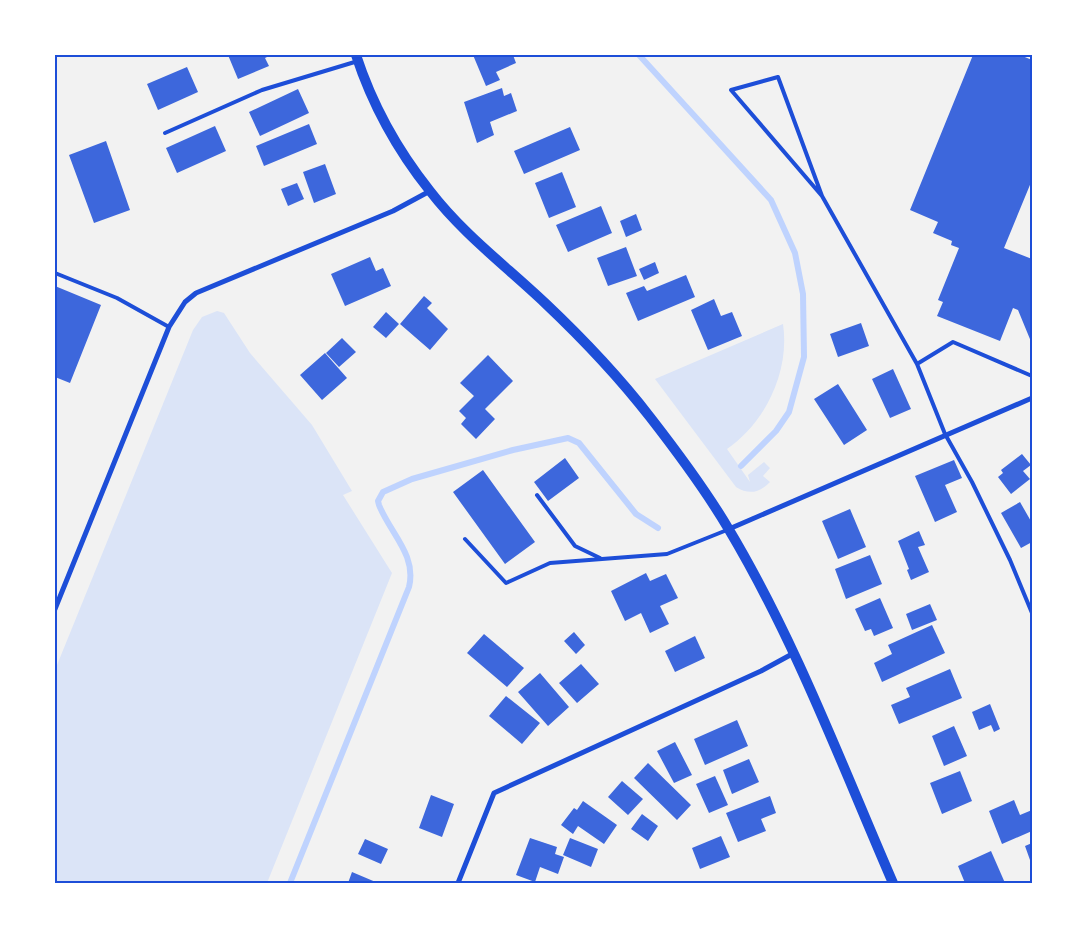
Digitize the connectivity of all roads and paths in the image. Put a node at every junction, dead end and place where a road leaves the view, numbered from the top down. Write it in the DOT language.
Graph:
graph roads {
  1 [pos="357,58"];
  2 [pos="165,133"];
  3 [pos="430,191"];
  4 [pos="822,196"];
  5 [pos="55,273"];
  6 [pos="169,327"];
  7 [pos="917,364"];
  8 [pos="1032,376"];
  9 [pos="1032,398"];
  10 [pos="945,434"];
  11 [pos="537,495"];
  12 [pos="729,529"];
  13 [pos="465,539"];
  14 [pos="602,558"];
  15 [pos="55,609"];
  16 [pos="1032,613"];
  17 [pos="794,652"];
  18 [pos="458,883"];
  19 [pos="892,883"];
  1 -- 2 [label="lane"];
  1 -- 3 [label="main road"];
  3 -- 6 [label="street"];
  3 -- 12 [label="main road"];
  4 -- 4 [label="lane"];
  4 -- 7 [label="lane"];
  5 -- 6 [label="lane"];
  6 -- 15 [label="street"];
  7 -- 8 [label="lane"];
  7 -- 10 [label="lane"];
  9 -- 10 [label="street"];
  10 -- 12 [label="street"];
  10 -- 16 [label="lane"];
  11 -- 14 [label="lane"];
  12 -- 14 [label="lane"];
  12 -- 17 [label="main road"];
  13 -- 14 [label="lane"];
  17 -- 18 [label="street"];
  17 -- 19 [label="main road"];
}
